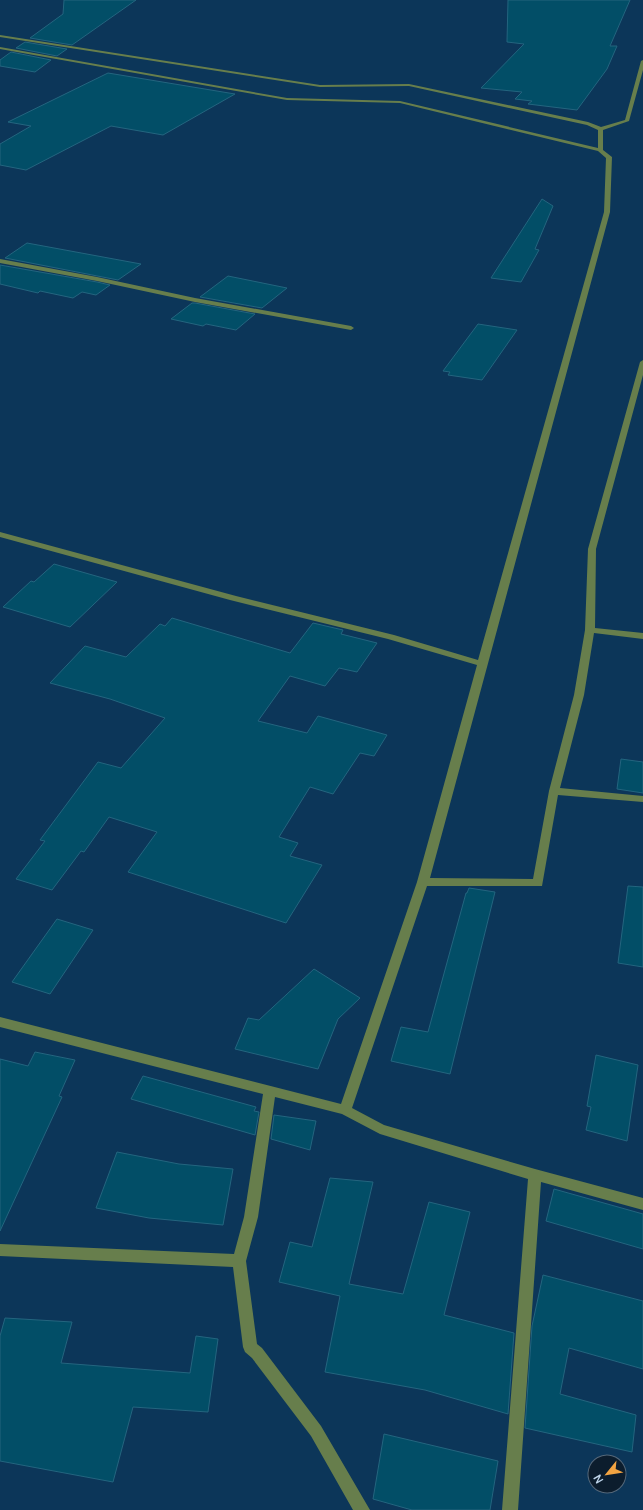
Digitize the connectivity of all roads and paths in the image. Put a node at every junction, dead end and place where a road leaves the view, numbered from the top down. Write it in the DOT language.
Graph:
graph roads {
  1 [pos="0,36"];
  2 [pos="0,48"];
  3 [pos="643,61"];
  4 [pos="601,129"];
  5 [pos="600,150"];
  6 [pos="0,261"];
  7 [pos="351,328"];
  8 [pos="643,362"];
  9 [pos="0,534"];
  10 [pos="590,630"];
  11 [pos="643,636"];
  12 [pos="482,664"];
  13 [pos="554,791"];
  14 [pos="643,799"];
  15 [pos="423,882"];
  16 [pos="0,1022"];
  17 [pos="270,1091"];
  18 [pos="345,1110"];
  19 [pos="535,1175"];
  20 [pos="643,1204"];
  21 [pos="0,1250"];
  22 [pos="240,1261"];
  23 [pos="362,1510"];
  24 [pos="510,1510"];
  1 -- 4 [label="street"];
  2 -- 5 [label="street"];
  3 -- 4 [label="street"];
  4 -- 5 [label="street"];
  5 -- 12 [label="street"];
  6 -- 7 [label="street"];
  8 -- 10 [label="street"];
  9 -- 12 [label="street"];
  10 -- 11 [label="street"];
  10 -- 13 [label="street"];
  12 -- 15 [label="street"];
  13 -- 14 [label="street"];
  13 -- 15 [label="street"];
  15 -- 18 [label="street"];
  16 -- 17 [label="street"];
  17 -- 18 [label="street"];
  17 -- 22 [label="street"];
  18 -- 19 [label="street"];
  19 -- 20 [label="street"];
  19 -- 24 [label="street"];
  21 -- 22 [label="street"];
  22 -- 23 [label="street"];
}
